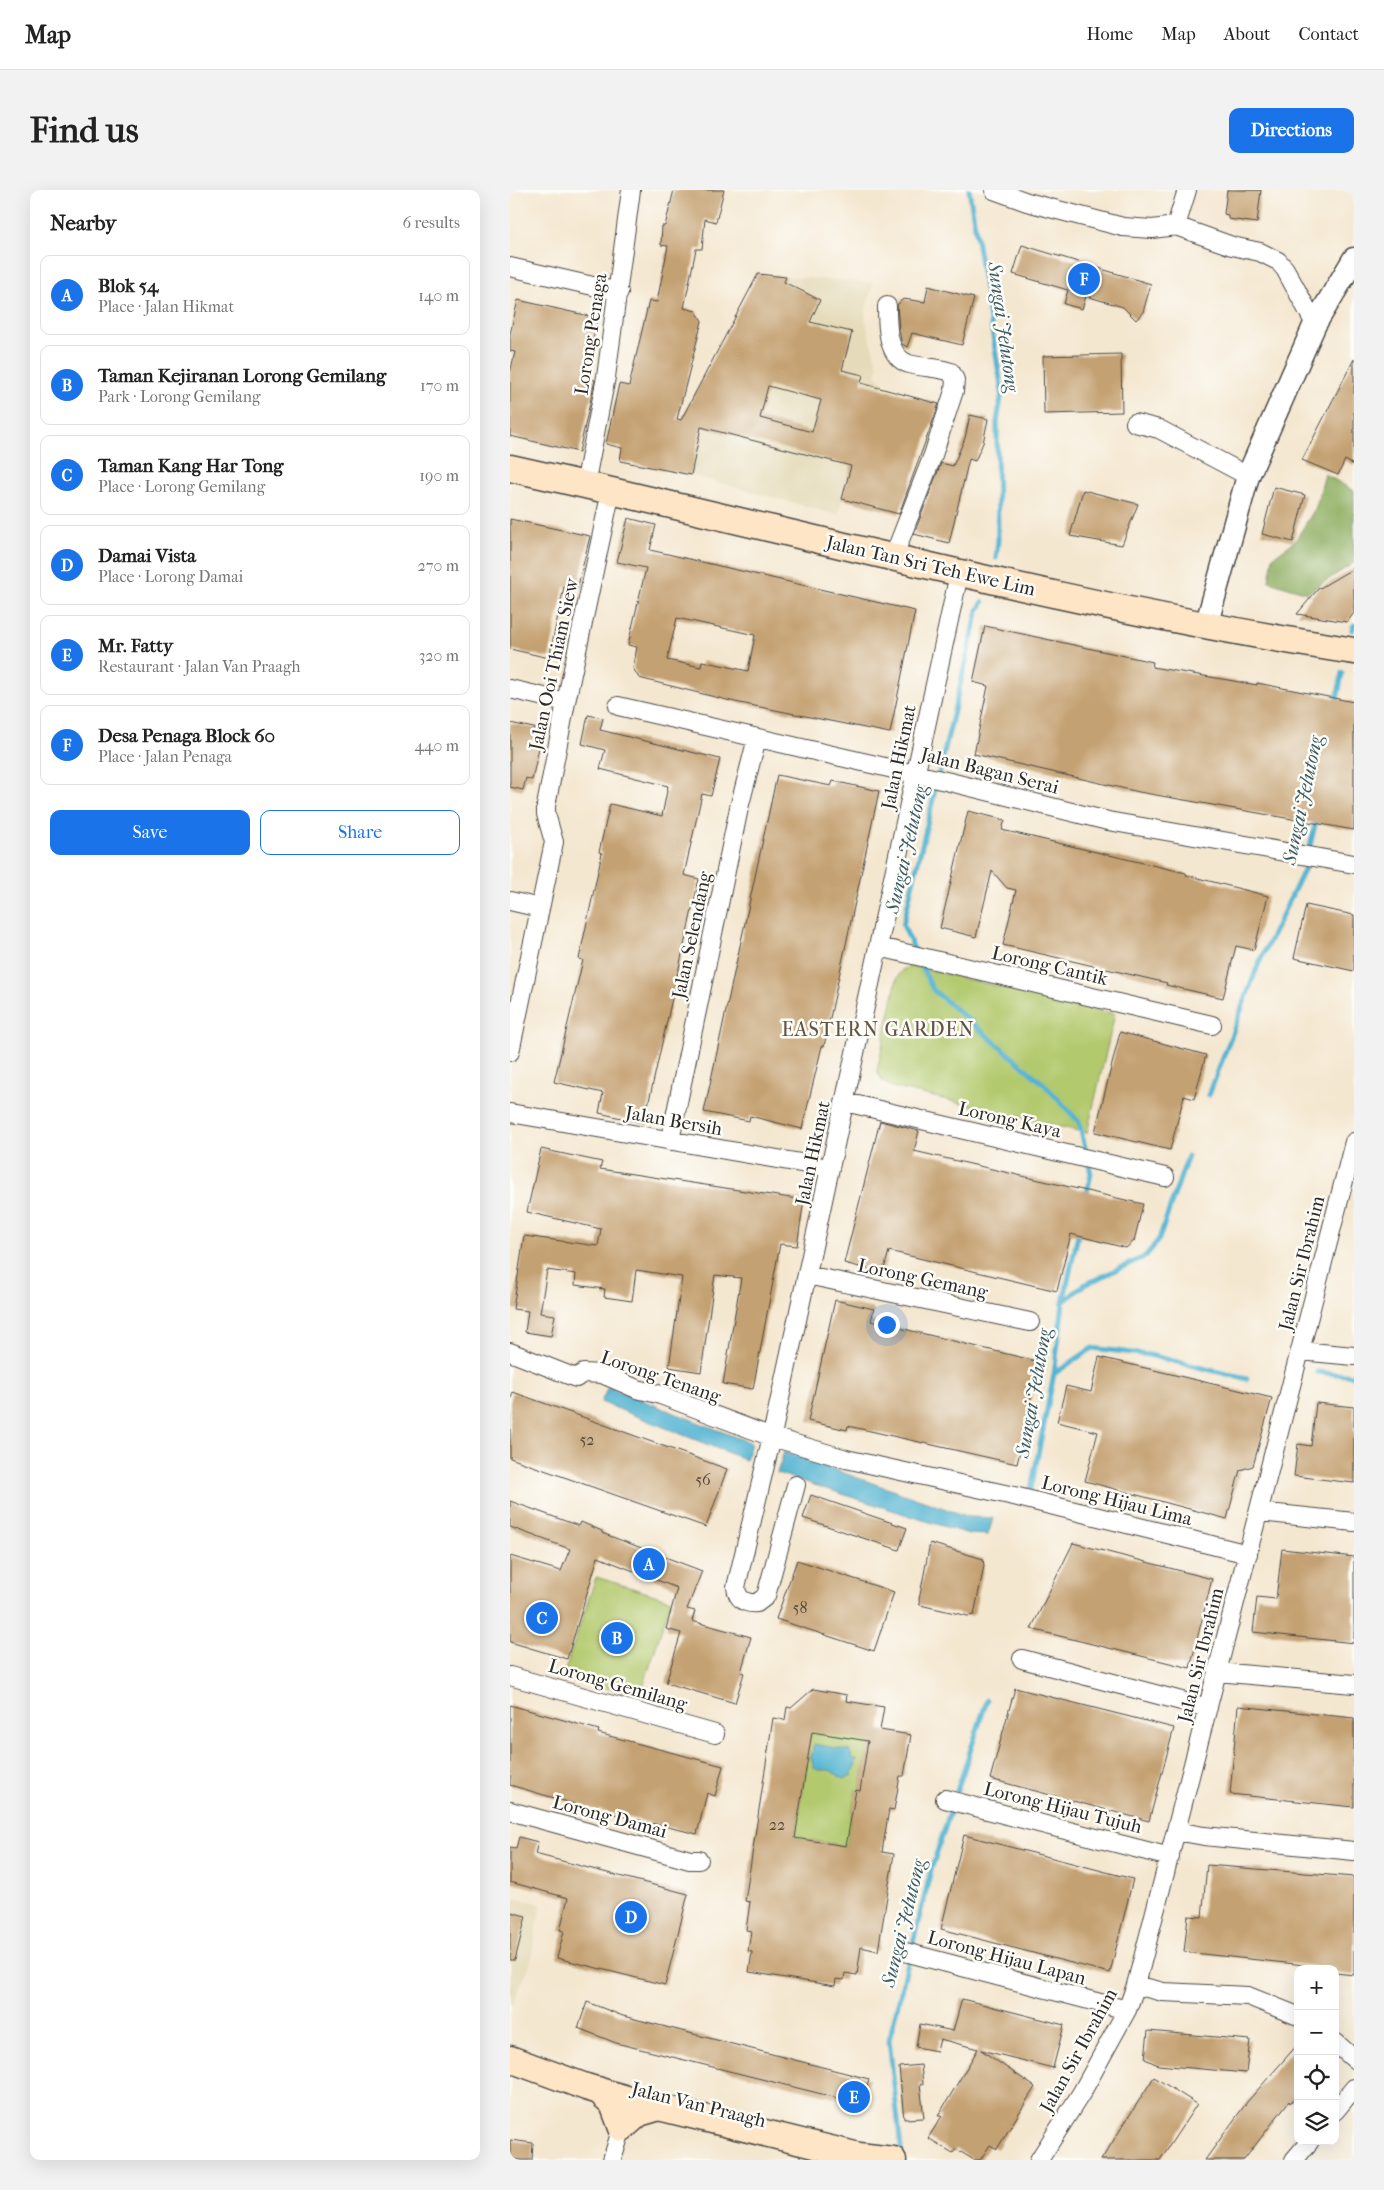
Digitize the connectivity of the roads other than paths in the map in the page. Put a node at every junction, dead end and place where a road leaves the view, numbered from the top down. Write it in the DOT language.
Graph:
graph roads {
  1 [pos="631,190"];
  2 [pos="994,190"];
  3 [pos="1187,190"];
  4 [pos="1176,226"];
  5 [pos="1354,258"];
  6 [pos="510,267"];
  7 [pos="619,292"];
  8 [pos="887,306"];
  9 [pos="1315,324"];
  10 [pos="1135,423"];
  11 [pos="510,468"];
  12 [pos="1248,476"];
  13 [pos="585,485"];
  14 [pos="611,491"];
  15 [pos="893,558"];
  16 [pos="959,574"];
  17 [pos="1206,626"];
  18 [pos="1354,651"];
  19 [pos="510,689"];
  20 [pos="566,702"];
  21 [pos="618,706"];
  22 [pos="757,738"];
  23 [pos="919,775"];
  24 [pos="1354,864"];
  25 [pos="510,901"];
  26 [pos="540,908"];
  27 [pos="887,949"];
  28 [pos="1212,1025"];
  29 [pos="510,1051"];
  30 [pos="845,1102"];
  31 [pos="510,1113"];
  32 [pos="670,1141"];
  33 [pos="1354,1142"];
  34 [pos="830,1168"];
  35 [pos="1165,1177"];
  36 [pos="1347,1199"];
  37 [pos="807,1275"];
  38 [pos="1030,1322"];
  39 [pos="1300,1351"];
  40 [pos="510,1352"];
  41 [pos="1354,1356"];
  42 [pos="770,1443"];
  43 [pos="796,1485"];
  44 [pos="1258,1512"];
  45 [pos="1354,1522"];
  46 [pos="1248,1554"];
  47 [pos="1022,1659"];
  48 [pos="1217,1672"];
  49 [pos="510,1676"];
  50 [pos="1354,1684"];
  51 [pos="1208,1708"];
  52 [pos="715,1734"];
  53 [pos="945,1799"];
  54 [pos="510,1811"];
  55 [pos="1176,1831"];
  56 [pos="1354,1851"];
  57 [pos="1170,1857"];
  58 [pos="699,1860"];
  59 [pos="913,1954"];
  60 [pos="1136,1985"];
  61 [pos="1126,2010"];
  62 [pos="1294,2014"];
  63 [pos="510,2045"];
  64 [pos="1339,2046"];
  65 [pos="510,2059"];
  66 [pos="1354,2059"];
  67 [pos="1354,2088"];
  68 [pos="598,2090"];
  69 [pos="632,2094"];
  70 [pos="1339,2106"];
  71 [pos="659,2107"];
  72 [pos="622,2128"];
  73 [pos="1307,2145"];
  74 [pos="891,2159"];
  75 [pos="612,2160"];
  76 [pos="1039,2160"];
  77 [pos="1294,2160"];
  1 -- 7 [label="street, Lorong Penaga"];
  2 -- 4 [label="street"];
  3 -- 4 [label="street"];
  4 -- 9 [label="street"];
  5 -- 9 [label="street"];
  6 -- 7 [label="street"];
  7 -- 13 [label="street, Lorong Penaga"];
  8 -- 15 [label="street"];
  9 -- 12 [label="street"];
  10 -- 12 [label="street"];
  11 -- 13 [label="main road, Jalan Tan Sri Teh Ewe Lim"];
  12 -- 17 [label="street"];
  13 -- 14 [label="main road, Jalan Tan Sri Teh Ewe Lim"];
  14 -- 15 [label="main road, Jalan Tan Sri Teh Ewe Lim"];
  14 -- 20 [label="street, Jalan Ooi Thiam Siew"];
  15 -- 16 [label="main road, Jalan Tan Sri Teh Ewe Lim"];
  16 -- 17 [label="main road, Jalan Tan Sri Teh Ewe Lim"];
  16 -- 23 [label="street, Jalan Hikmat"];
  17 -- 18 [label="main road, Jalan Tan Sri Teh Ewe Lim"];
  19 -- 20 [label="street"];
  20 -- 26 [label="street, Jalan Ooi Thiam Siew"];
  21 -- 22 [label="street, Jalan Bagan Serai"];
  22 -- 23 [label="street, Jalan Bagan Serai"];
  22 -- 32 [label="street, Jalan Selendang"];
  23 -- 24 [label="street, Jalan Bagan Serai"];
  23 -- 27 [label="street, Jalan Hikmat"];
  25 -- 26 [label="street"];
  26 -- 29 [label="street, Jalan Ooi Thiam Siew"];
  27 -- 28 [label="street, Lorong Cantik"];
  27 -- 30 [label="street, Jalan Hikmat"];
  30 -- 34 [label="street, Jalan Hikmat"];
  30 -- 35 [label="street, Lorong Kaya"];
  31 -- 32 [label="street, Jalan Bersih"];
  32 -- 34 [label="street, Jalan Bersih"];
  33 -- 36 [label="street, Jalan Sir Ibrahim"];
  34 -- 37 [label="street, Jalan Hikmat"];
  36 -- 39 [label="street, Jalan Sir Ibrahim"];
  37 -- 38 [label="street, Lorong Gemang"];
  37 -- 42 [label="street, Jalan Hikmat"];
  39 -- 41 [label="street"];
  39 -- 44 [label="street, Jalan Sir Ibrahim"];
  40 -- 42 [label="street, Lorong Tenang"];
  42 -- 43 [label="street, Jalan Hikmat"];
  42 -- 46 [label="street, Lorong Hijau Lima"];
  44 -- 45 [label="street"];
  44 -- 46 [label="street, Jalan Sir Ibrahim"];
  46 -- 48 [label="street, Jalan Sir Ibrahim"];
  47 -- 51 [label="street"];
  48 -- 50 [label="street"];
  48 -- 51 [label="street, Jalan Sir Ibrahim"];
  49 -- 52 [label="street, Lorong Gemilang"];
  51 -- 55 [label="street, Jalan Sir Ibrahim"];
  53 -- 57 [label="street, Lorong Hijau Tujuh"];
  54 -- 58 [label="street, Lorong Damai"];
  55 -- 56 [label="street"];
  55 -- 57 [label="street, Jalan Sir Ibrahim"];
  57 -- 60 [label="street, Jalan Sir Ibrahim"];
  59 -- 61 [label="street, Lorong Hijau Lapan"];
  60 -- 61 [label="street, Jalan Sir Ibrahim"];
  60 -- 62 [label="street"];
  61 -- 76 [label="street, Jalan Sir Ibrahim"];
  63 -- 69 [label="main road, Jalan Van Praagh"];
  64 -- 66 [label="street"];
  65 -- 68 [label="main road, Jalan Van Praagh"];
  67 -- 70 [label="street"];
  68 -- 69 [label="main road, Jalan Van Praagh"];
  68 -- 72 [label="main road"];
  69 -- 71 [label="main road, Jalan Van Praagh"];
  69 -- 72 [label="street"];
  69 -- 74 [label="main road, Jalan Van Praagh"];
  71 -- 72 [label="main road"];
  71 -- 74 [label="main road, Jalan Van Praagh"];
  72 -- 75 [label="street"];
  73 -- 77 [label="street"];
}
